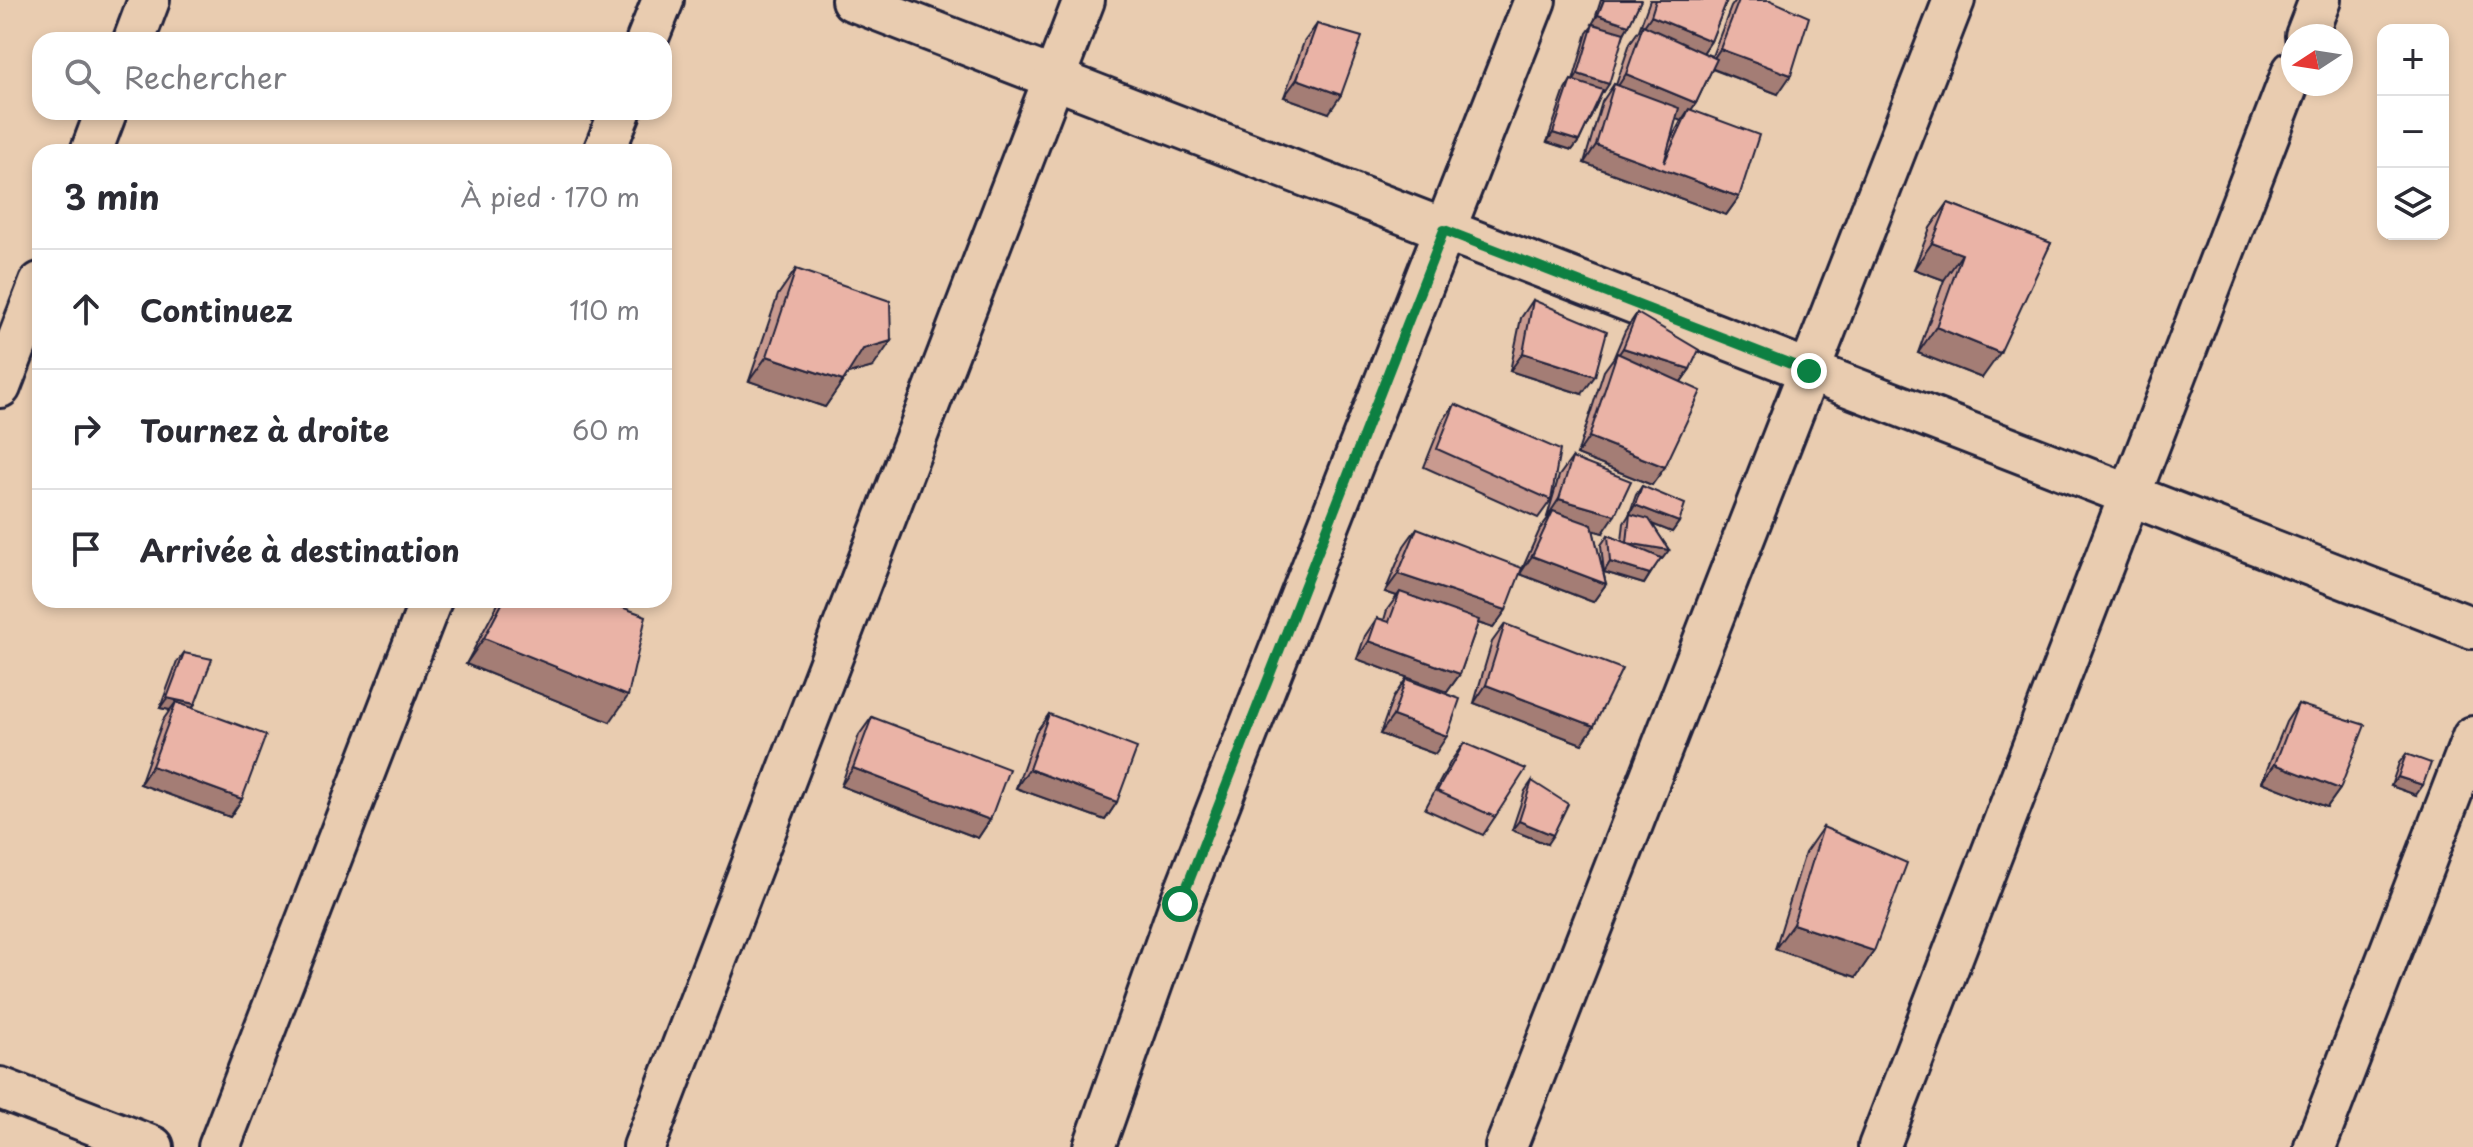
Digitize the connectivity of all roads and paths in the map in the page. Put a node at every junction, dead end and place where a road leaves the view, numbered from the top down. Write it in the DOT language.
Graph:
graph roads {
  1 [pos="149,0"];
  2 [pos="663,0"];
  3 [pos="852,0"];
  4 [pos="1084,0"];
  5 [pos="1535,0"];
  6 [pos="1954,0"];
  7 [pos="2320,0"];
  8 [pos="2311,24"];
  9 [pos="137,32"];
  10 [pos="650,32"];
  11 [pos="1054,78"];
  12 [pos="2283,96"];
  13 [pos="103,120"];
  14 [pos="617,120"];
  15 [pos="94,144"];
  16 [pos="607,144"];
  17 [pos="1444,230"];
  18 [pos="32,304"];
  19 [pos="1809,371"];
  20 [pos="0,387"];
  21 [pos="2130,496"];
  22 [pos="428,608"];
  23 [pos="2473,628"];
  24 [pos="2473,737"];
  25 [pos="0,1088"];
  26 [pos="153,1147"];
  27 [pos="219,1147"];
  28 [pos="644,1147"];
  29 [pos="1094,1147"];
  30 [pos="1506,1147"];
  31 [pos="1879,1147"];
  32 [pos="2315,1147"];
  1 -- 9 [label="street"];
  2 -- 10 [label="street"];
  3 -- 11 [label="street"];
  4 -- 11 [label="street"];
  5 -- 17 [label="street"];
  6 -- 19 [label="street"];
  7 -- 8 [label="street"];
  11 -- 17 [label="street"];
  11 -- 28 [label="street"];
  12 -- 21 [label="street"];
  13 -- 15 [label="street"];
  14 -- 16 [label="street"];
  17 -- 19 [label="street"];
  17 -- 29 [label="street"];
  18 -- 20 [label="street"];
  19 -- 21 [label="street"];
  19 -- 30 [label="street"];
  21 -- 23 [label="street"];
  21 -- 31 [label="street"];
  22 -- 27 [label="street"];
  24 -- 32 [label="street"];
  25 -- 26 [label="street"];
}
